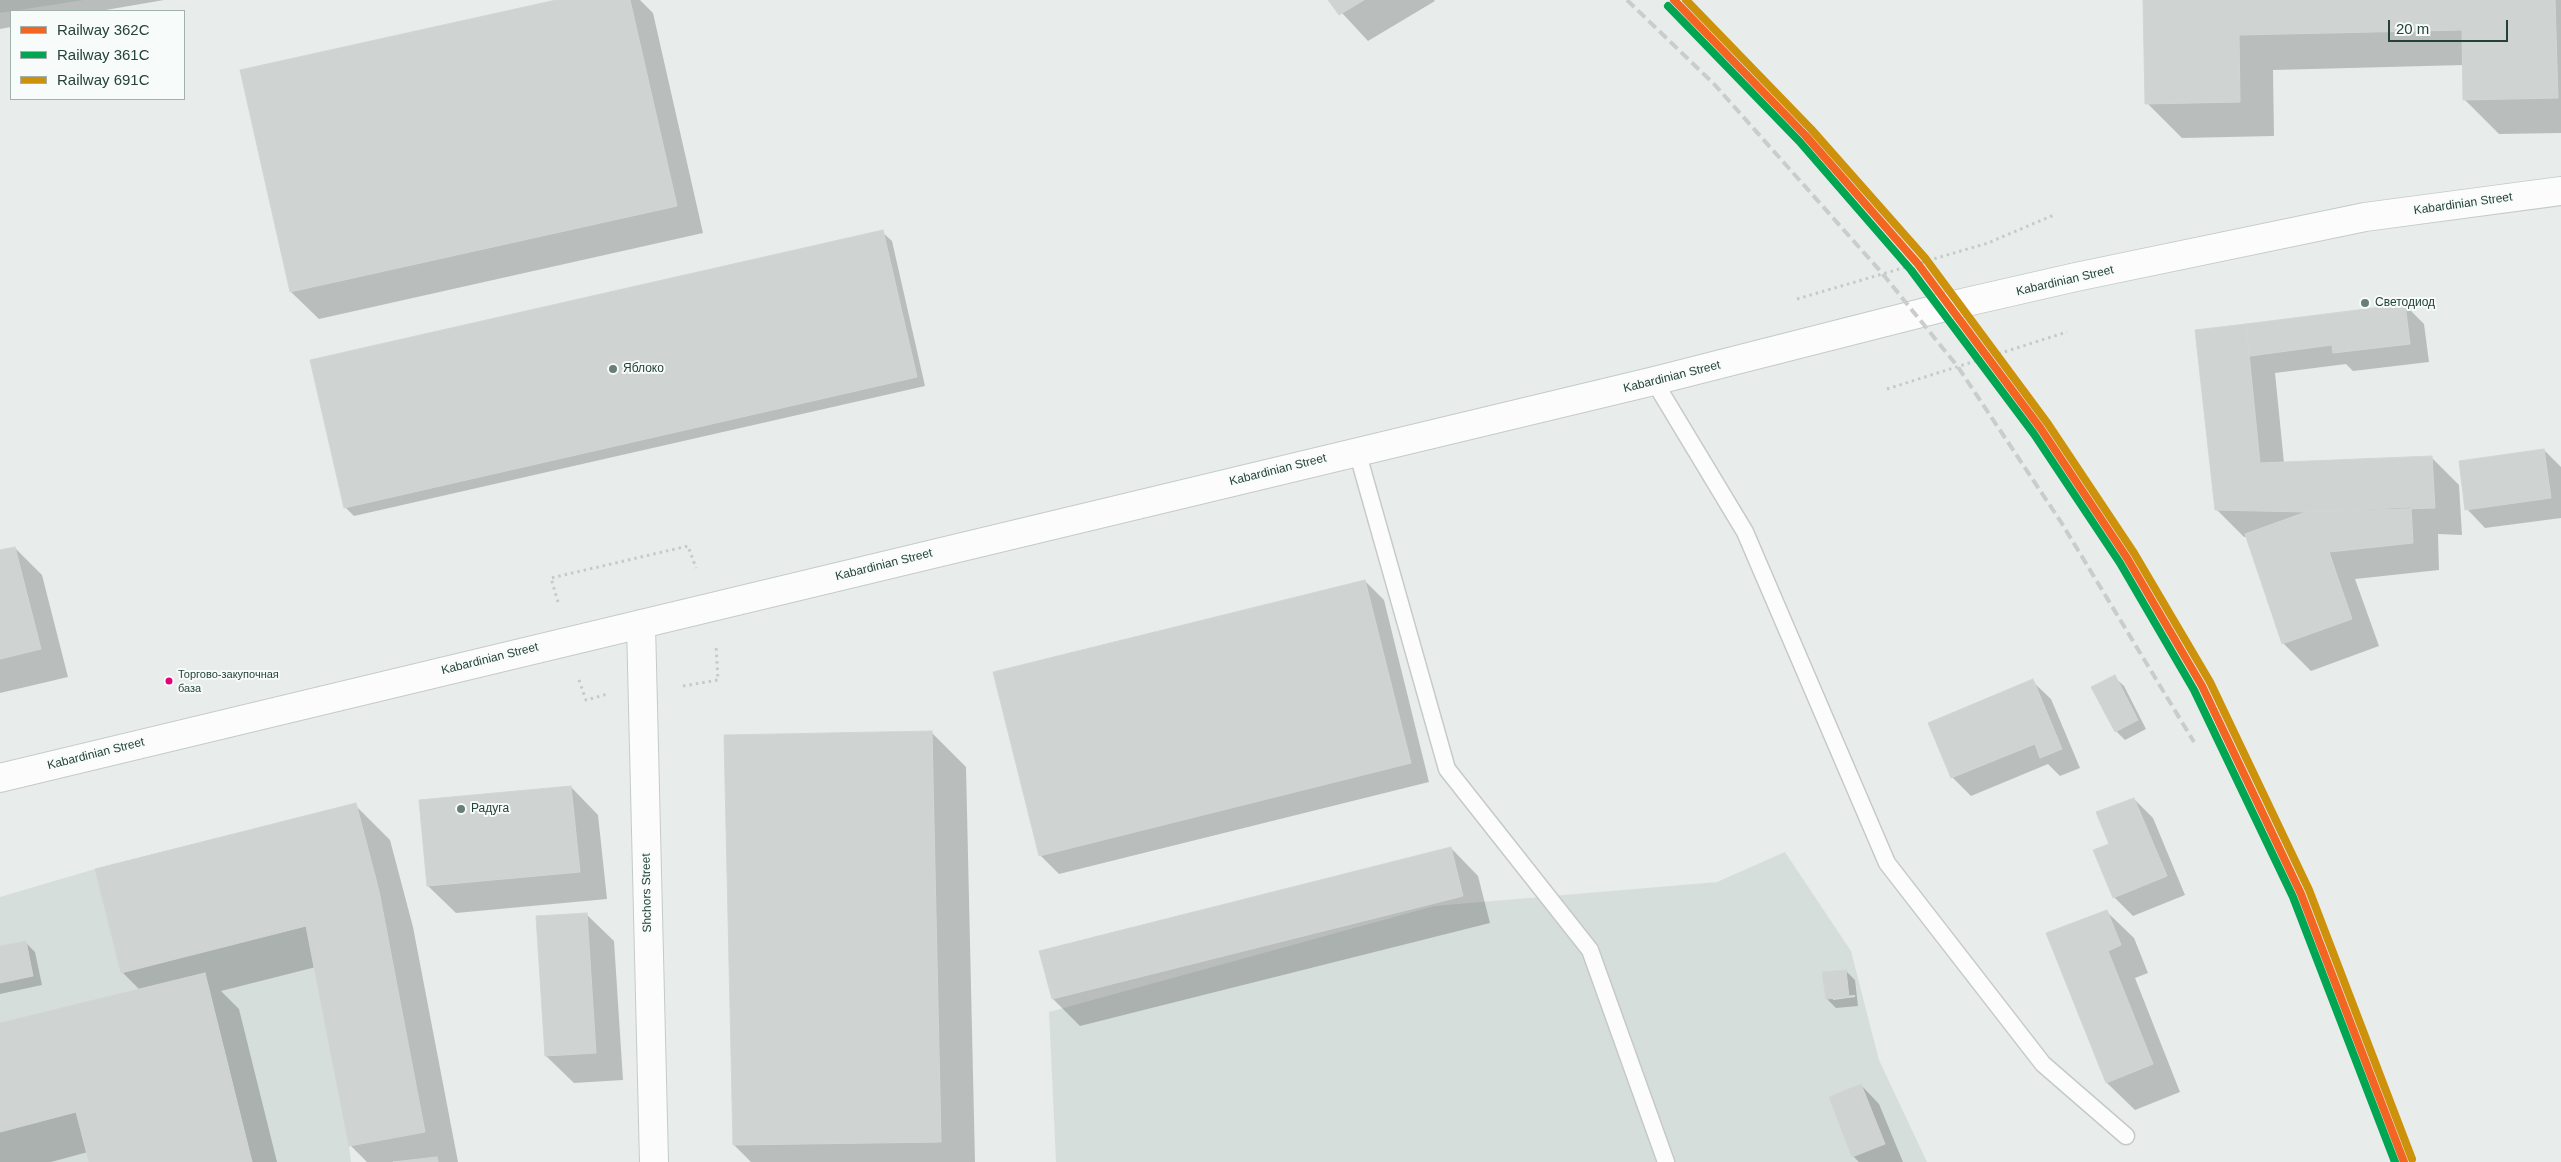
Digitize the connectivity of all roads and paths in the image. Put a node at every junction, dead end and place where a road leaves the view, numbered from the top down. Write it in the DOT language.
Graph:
graph roads {
  1 [pos="2561,191"];
  2 [pos="2056,214"];
  3 [pos="1797,298"];
  4 [pos="2067,332"];
  5 [pos="1654,382"];
  6 [pos="1887,389"];
  7 [pos="1357,451"];
  8 [pos="696,568"];
  9 [pos="558,602"];
  10 [pos="641,624"];
  11 [pos="716,646"];
  12 [pos="579,680"];
  13 [pos="683,686"];
  14 [pos="613,693"];
  15 [pos="0,778"];
  16 [pos="2126,1136"];
  17 [pos="654,1162"];
  18 [pos="1666,1162"];
  1 -- 5 [label="main road, Kabardinian Street"];
  2 -- 3 [label="path"];
  4 -- 6 [label="path"];
  5 -- 7 [label="main road, Kabardinian Street"];
  5 -- 16 [label="lane"];
  7 -- 10 [label="main road, Kabardinian Street"];
  7 -- 18 [label="lane"];
  8 -- 9 [label="path"];
  10 -- 15 [label="main road, Kabardinian Street"];
  10 -- 17 [label="main road, Shchors Street"];
  11 -- 13 [label="path"];
  12 -- 14 [label="path"];
}
